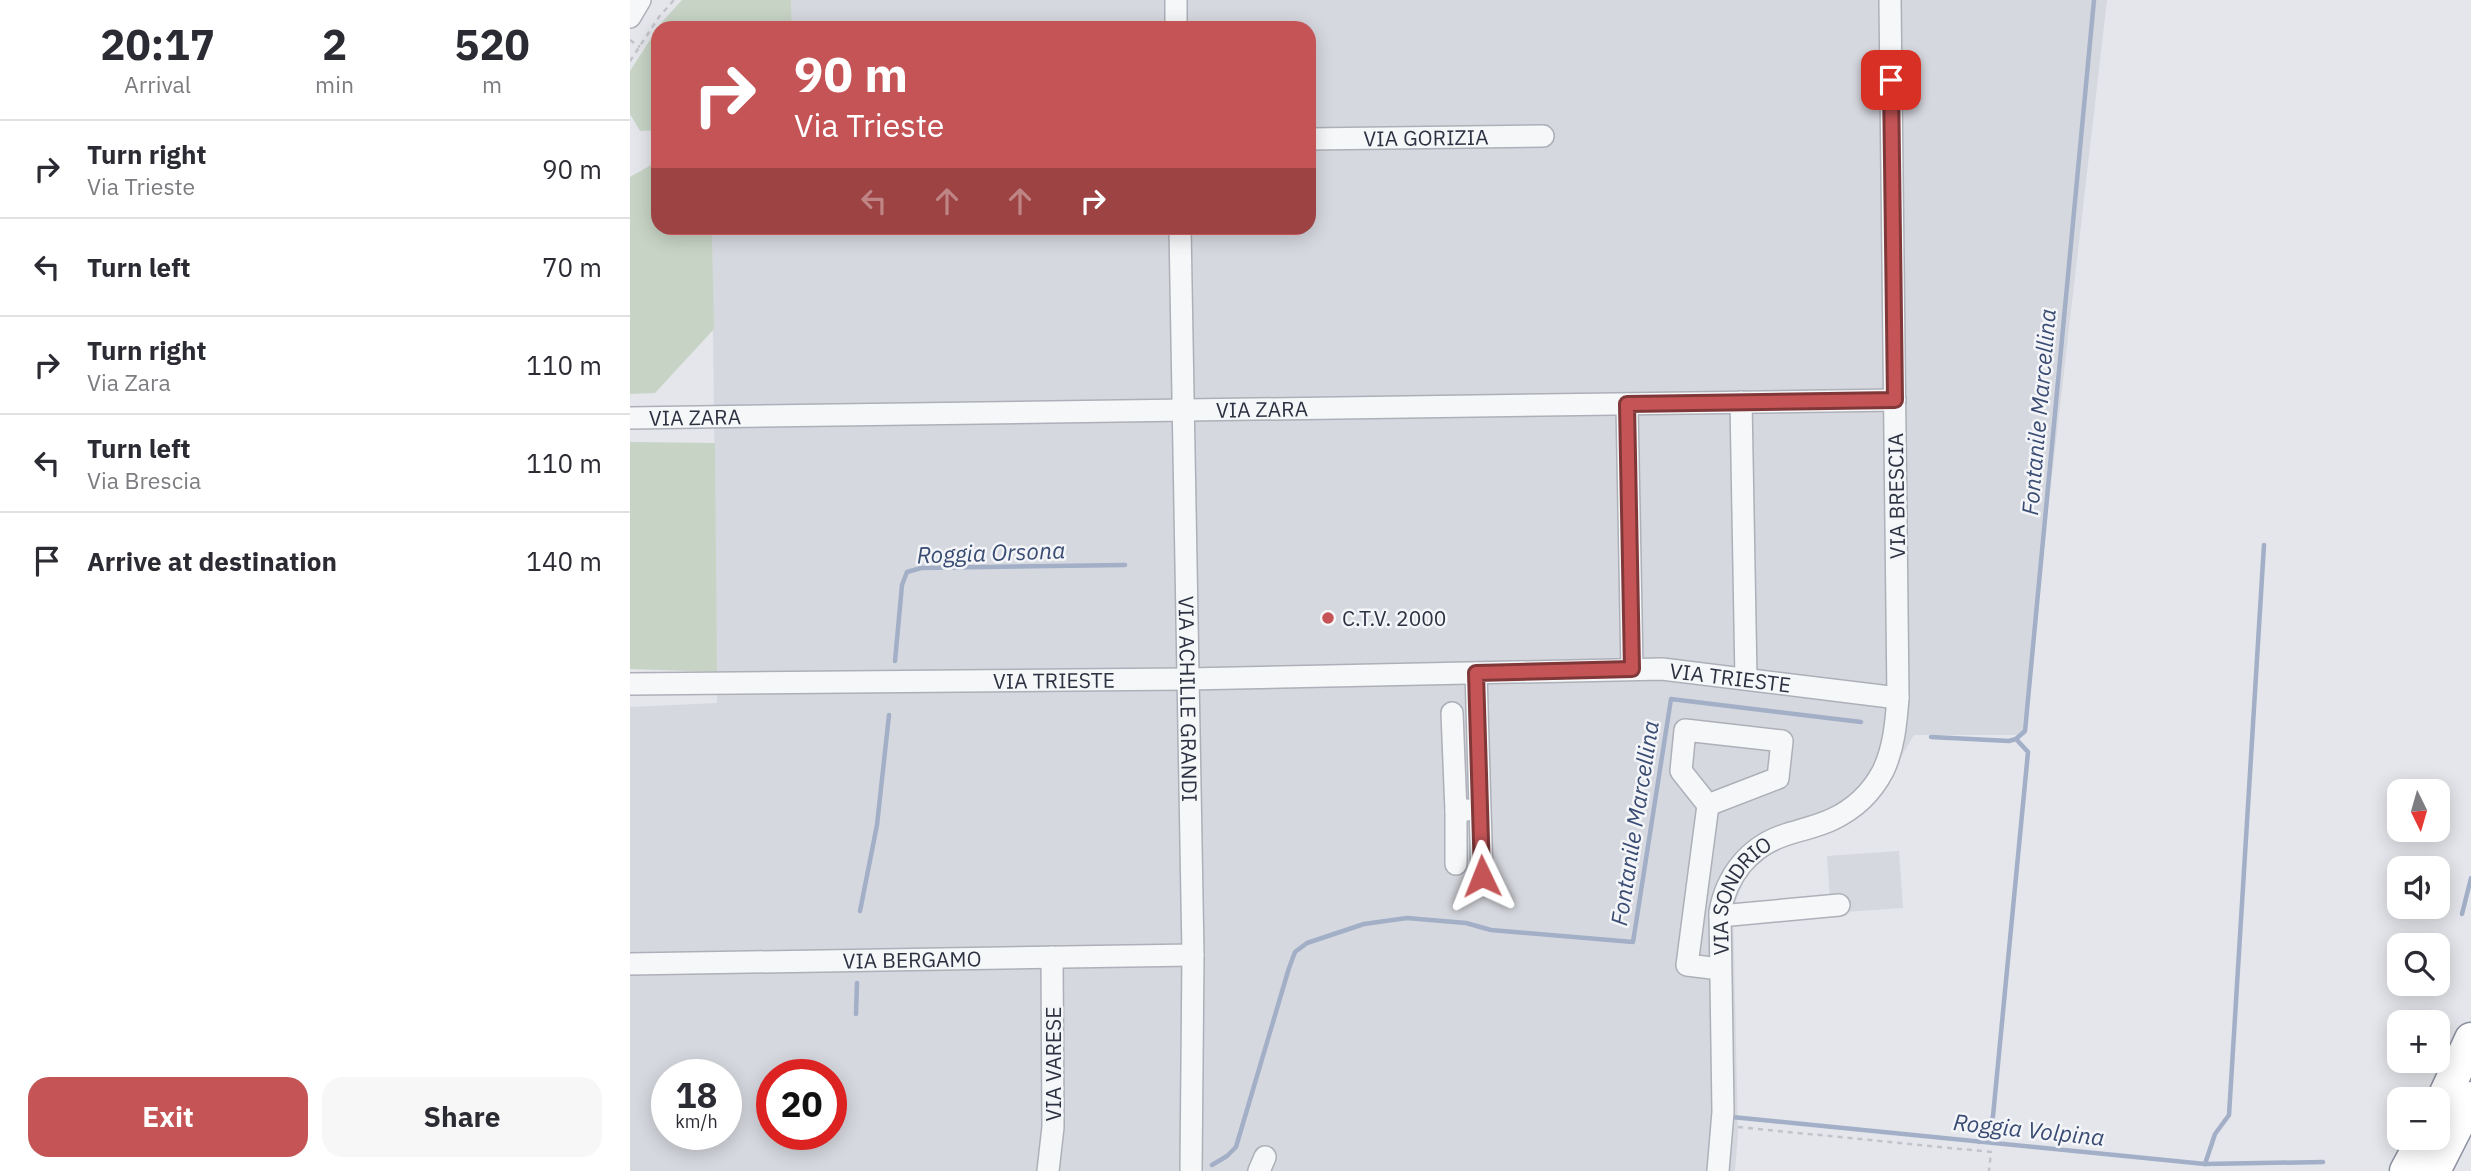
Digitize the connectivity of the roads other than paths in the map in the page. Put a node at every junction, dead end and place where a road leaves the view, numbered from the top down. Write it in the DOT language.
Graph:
graph roads {
  1 [pos="640,0"];
  2 [pos="1176,0"];
  3 [pos="1890,0"];
  4 [pos="630,17"];
  5 [pos="1176,21"];
  6 [pos="1543,136"];
  7 [pos="1316,139"];
  8 [pos="1180,235"];
  9 [pos="1895,400"];
  10 [pos="1741,402"];
  11 [pos="1627,404"];
  12 [pos="1183,410"];
  13 [pos="630,418"];
  14 [pos="1632,669"];
  15 [pos="1476,673"];
  16 [pos="1188,679"];
  17 [pos="1746,679"];
  18 [pos="630,684"];
  19 [pos="1898,698"];
  20 [pos="1452,713"];
  21 [pos="1708,805"];
  22 [pos="1480,809"];
  23 [pos="1456,811"];
  24 [pos="1456,864"];
  25 [pos="1482,876"];
  26 [pos="1839,905"];
  27 [pos="1720,916"];
  28 [pos="1193,955"];
  29 [pos="1052,957"];
  30 [pos="630,964"];
  31 [pos="1720,969"];
  32 [pos="2471,1039"];
  33 [pos="2449,1087"];
  34 [pos="2471,1098"];
  35 [pos="2417,1150"];
  36 [pos="1048,1171"];
  37 [pos="1191,1171"];
  38 [pos="1718,1171"];
  39 [pos="2406,1171"];
  40 [pos="2434,1171"];
  1 -- 4 [label="street"];
  2 -- 5 [label="street"];
  3 -- 9 [label="street, VIA BRESCIA"];
  6 -- 7 [label="street, VIA GORIZIA"];
  8 -- 12 [label="street, VIA ACHILLE GRANDI"];
  9 -- 10 [label="street, VIA ZARA"];
  9 -- 19 [label="street, VIA BRESCIA"];
  10 -- 11 [label="street, VIA ZARA"];
  10 -- 17 [label="street"];
  11 -- 12 [label="street, VIA ZARA"];
  11 -- 14 [label="street"];
  12 -- 13 [label="street, VIA ZARA"];
  12 -- 16 [label="street, VIA ACHILLE GRANDI"];
  14 -- 15 [label="street, VIA TRIESTE"];
  14 -- 17 [label="street, VIA TRIESTE"];
  15 -- 16 [label="street, VIA TRIESTE"];
  15 -- 22 [label="street"];
  16 -- 18 [label="street, VIA TRIESTE"];
  16 -- 28 [label="street, VIA ACHILLE GRANDI"];
  17 -- 19 [label="street, VIA TRIESTE"];
  19 -- 27 [label="street, VIA SONDRIO"];
  20 -- 23 [label="street"];
  21 -- 21 [label="street"];
  21 -- 31 [label="street"];
  22 -- 23 [label="street"];
  22 -- 25 [label="street"];
  23 -- 24 [label="street"];
  26 -- 27 [label="street"];
  27 -- 31 [label="street, VIA SONDRIO"];
  28 -- 29 [label="street, VIA BERGAMO"];
  28 -- 37 [label="street, VIA ACHILLE GRANDI"];
  29 -- 30 [label="street, VIA BERGAMO"];
  29 -- 36 [label="street, VIA VARESE"];
  31 -- 38 [label="street, VIA SONDRIO"];
  32 -- 33 [label="highway"];
  34 -- 40 [label="highway"];
  35 -- 39 [label="highway"];
}
